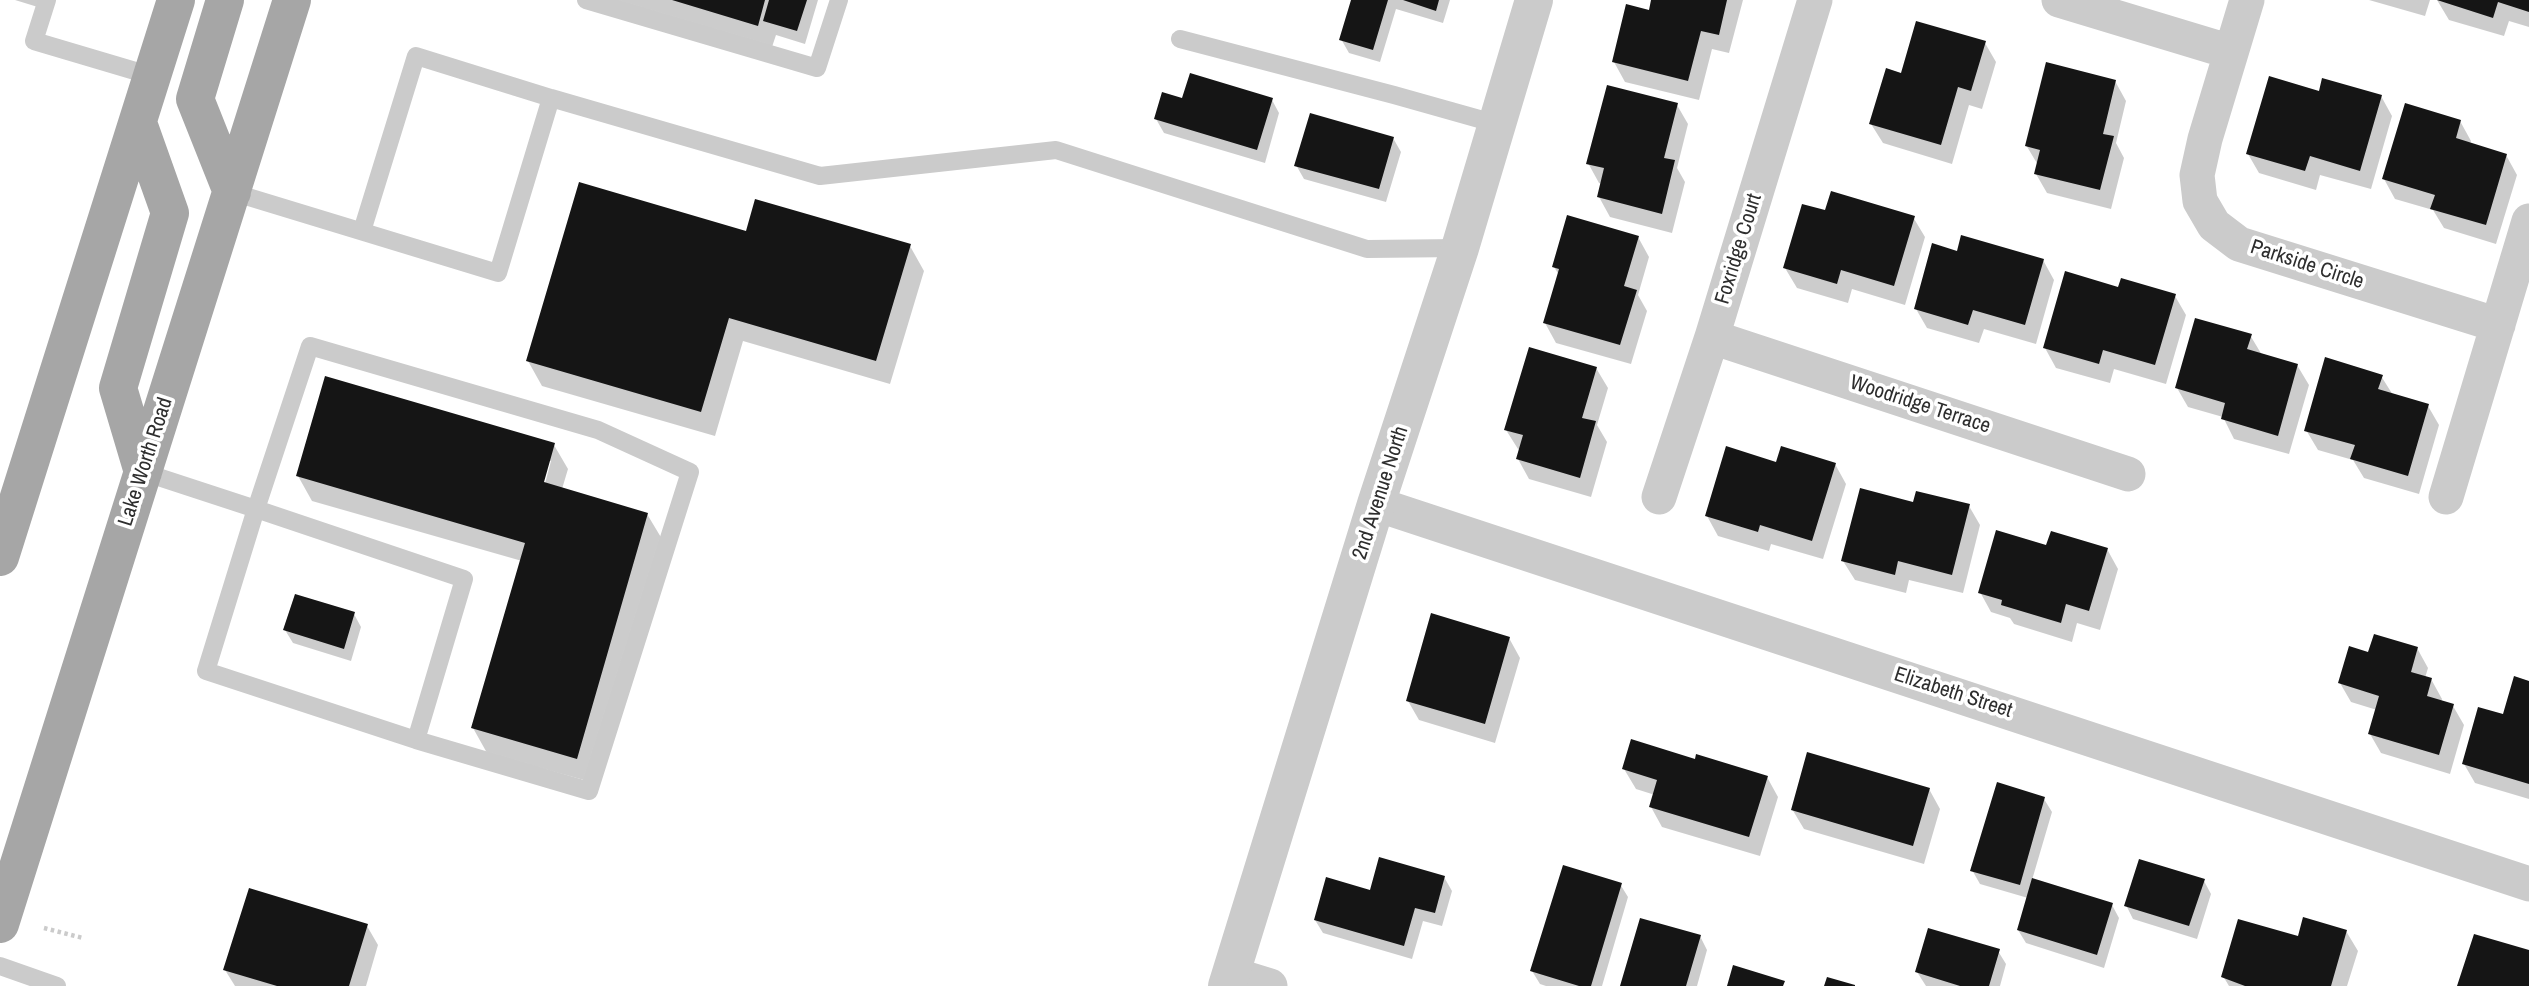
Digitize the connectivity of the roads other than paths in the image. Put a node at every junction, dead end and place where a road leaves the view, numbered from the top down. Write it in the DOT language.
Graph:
graph roads {
  1 [pos="47,0"];
  2 [pos="176,0"];
  3 [pos="225,0"];
  4 [pos="292,0"];
  5 [pos="586,0"];
  6 [pos="839,0"];
  7 [pos="1534,0"];
  8 [pos="1815,0"];
  9 [pos="2059,0"];
  10 [pos="2247,0"];
  11 [pos="1180,39"];
  12 [pos="2231,52"];
  13 [pos="152,76"];
  14 [pos="551,98"];
  15 [pos="138,123"];
  16 [pos="1497,124"];
  17 [pos="232,192"];
  18 [pos="2529,221"];
  19 [pos="362,231"];
  20 [pos="1460,248"];
  21 [pos="2498,326"];
  22 [pos="1712,337"];
  23 [pos="143,472"];
  24 [pos="2128,474"];
  25 [pos="1659,496"];
  26 [pos="2446,497"];
  27 [pos="1376,504"];
  28 [pos="256,509"];
  29 [pos="0,557"];
  30 [pos="415,740"];
  31 [pos="2529,884"];
  32 [pos="0,924"];
  33 [pos="0,966"];
  34 [pos="1229,980"];
  35 [pos="57,986"];
  36 [pos="1270,986"];
  1 -- 13 [label="lane"];
  2 -- 13 [label="main road"];
  3 -- 17 [label="main road"];
  4 -- 17 [label="main road, Lake Worth Road"];
  5 -- 6 [label="lane"];
  7 -- 16 [label="street, 2nd Avenue North"];
  8 -- 22 [label="street, Foxridge Court"];
  9 -- 12 [label="street"];
  10 -- 12 [label="street, Parkside Circle"];
  11 -- 16 [label="lane"];
  12 -- 21 [label="street, Parkside Circle"];
  13 -- 15 [label="main road"];
  14 -- 19 [label="lane"];
  14 -- 19 [label="lane"];
  14 -- 20 [label="lane"];
  15 -- 23 [label="main road"];
  15 -- 29 [label="main road"];
  16 -- 20 [label="street, 2nd Avenue North"];
  17 -- 19 [label="lane"];
  17 -- 23 [label="main road, Lake Worth Road"];
  18 -- 21 [label="street"];
  20 -- 27 [label="street, 2nd Avenue North"];
  21 -- 26 [label="street"];
  22 -- 24 [label="street, Woodridge Terrace"];
  22 -- 25 [label="street, Foxridge Court"];
  23 -- 28 [label="lane"];
  23 -- 32 [label="main road, Lake Worth Road"];
  27 -- 31 [label="street, Elizabeth Street"];
  27 -- 34 [label="street, 2nd Avenue North"];
  28 -- 30 [label="lane"];
  28 -- 30 [label="lane"];
  28 -- 30 [label="lane"];
  33 -- 35 [label="lane"];
  34 -- 36 [label="street"];
}
